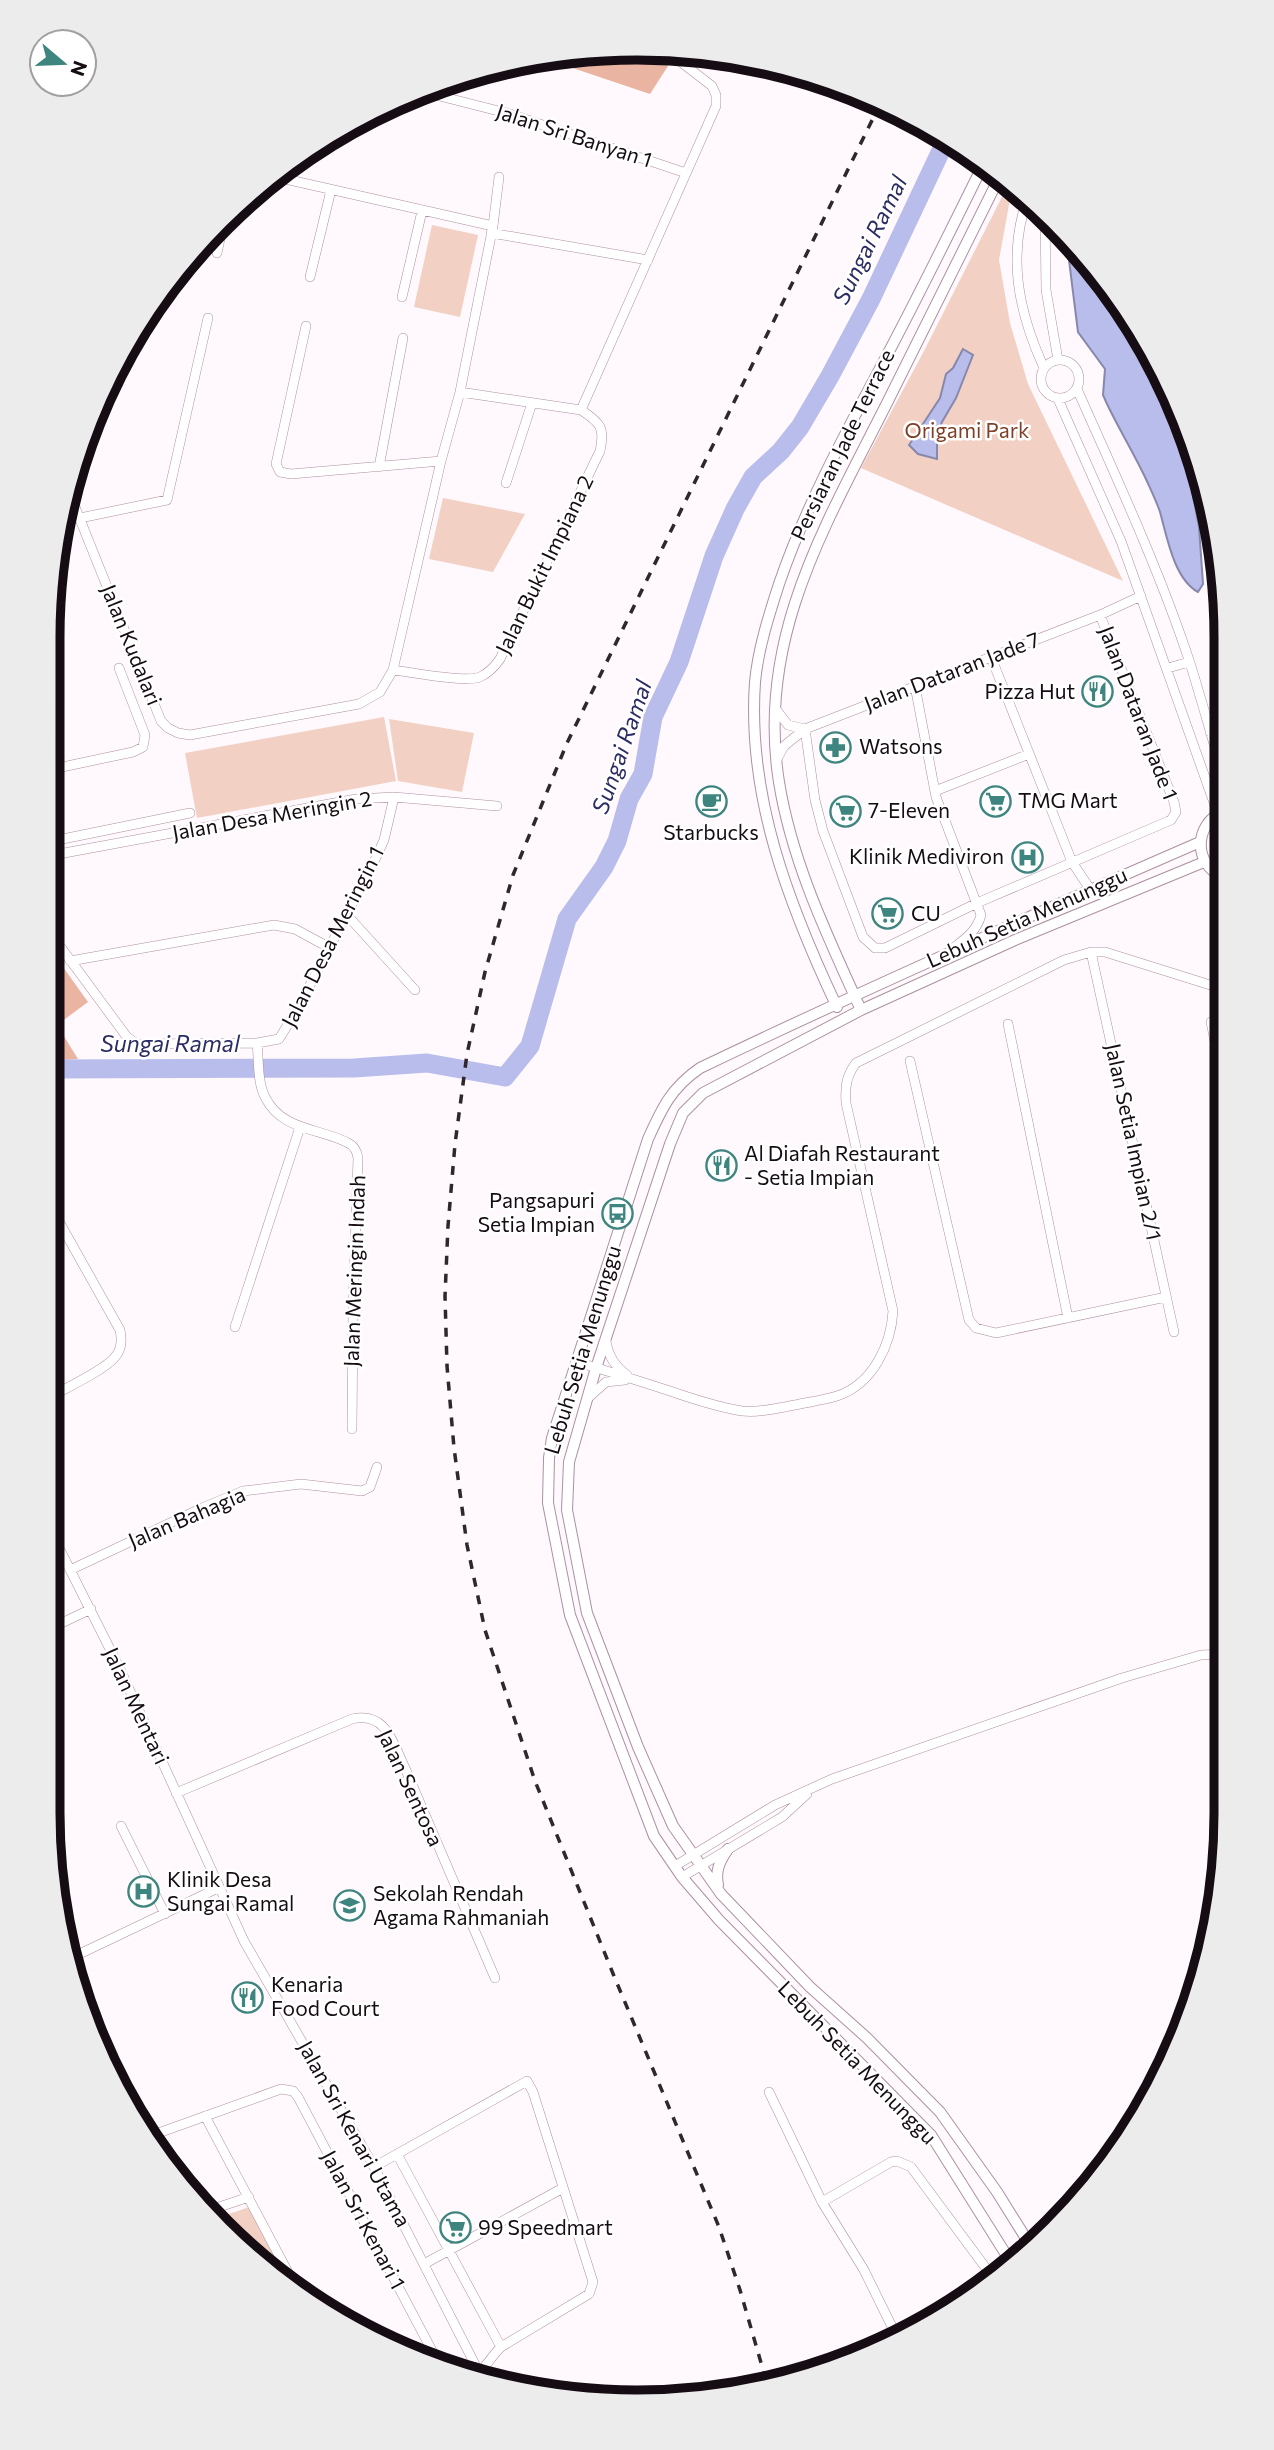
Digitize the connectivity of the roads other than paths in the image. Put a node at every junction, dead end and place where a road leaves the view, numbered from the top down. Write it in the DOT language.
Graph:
graph roads {
  1 [pos="681,61"];
  2 [pos="437,95"];
  3 [pos="979,172"];
  4 [pos="686,173"];
  5 [pos="499,177"];
  6 [pos="285,179"];
  7 [pos="996,185"];
  8 [pos="331,190"];
  9 [pos="1024,209"];
  10 [pos="422,211"];
  11 [pos="1045,229"];
  12 [pos="492,230"];
  13 [pos="220,238"];
  14 [pos="217,253"];
  15 [pos="648,260"];
  16 [pos="310,277"];
  17 [pos="402,297"];
  18 [pos="208,318"];
  19 [pos="306,326"];
  20 [pos="403,338"];
  21 [pos="1058,360"];
  22 [pos="1044,368"];
  23 [pos="1077,389"];
  24 [pos="460,391"];
  25 [pos="1058,399"];
  26 [pos="532,403"];
  27 [pos="581,411"];
  28 [pos="441,461"];
  29 [pos="379,467"];
  30 [pos="506,483"];
  31 [pos="75,506"];
  32 [pos="80,518"];
  33 [pos="1141,596"];
  34 [pos="1100,615"];
  35 [pos="991,657"];
  36 [pos="1189,662"];
  37 [pos="119,668"];
  38 [pos="1168,668"];
  39 [pos="393,670"];
  40 [pos="915,686"];
  41 [pos="775,708"];
  42 [pos="805,729"];
  43 [pos="1214,731"];
  44 [pos="1210,732"];
  45 [pos="1214,745"];
  46 [pos="1029,754"];
  47 [pos="777,759"];
  48 [pos="60,767"];
  49 [pos="935,791"];
  50 [pos="1214,796"];
  51 [pos="394,797"];
  52 [pos="497,806"];
  53 [pos="190,813"];
  54 [pos="1214,817"];
  55 [pos="60,840"];
  56 [pos="1200,842"];
  57 [pos="60,854"];
  58 [pos="1072,862"];
  59 [pos="1204,862"];
  60 [pos="1214,871"];
  61 [pos="1090,889"];
  62 [pos="977,903"];
  63 [pos="348,915"];
  64 [pos="60,947"];
  65 [pos="330,948"];
  66 [pos="1091,952"];
  67 [pos="945,954"];
  68 [pos="70,961"];
  69 [pos="1214,986"];
  70 [pos="415,990"];
  71 [pos="854,994"];
  72 [pos="835,1003"];
  73 [pos="861,1010"];
  74 [pos="842,1019"];
  75 [pos="1211,1022"];
  76 [pos="1009,1024"];
  77 [pos="1214,1036"];
  78 [pos="257,1042"];
  79 [pos="910,1061"];
  80 [pos="300,1127"];
  81 [pos="60,1223"];
  82 [pos="1166,1297"];
  83 [pos="1068,1318"];
  84 [pos="235,1327"];
  85 [pos="1174,1332"];
  86 [pos="606,1339"];
  87 [pos="578,1362"];
  88 [pos="596,1368"];
  89 [pos="634,1380"];
  90 [pos="60,1391"];
  91 [pos="587,1398"];
  92 [pos="352,1429"];
  93 [pos="377,1467"];
  94 [pos="60,1551"];
  95 [pos="69,1570"];
  96 [pos="91,1609"];
  97 [pos="60,1624"];
  98 [pos="1214,1654"];
  99 [pos="814,1789"];
  100 [pos="176,1793"];
  101 [pos="121,1826"];
  102 [pos="728,1849"];
  103 [pos="693,1855"];
  104 [pos="701,1865"];
  105 [pos="674,1866"];
  106 [pos="682,1877"];
  107 [pos="218,1888"];
  108 [pos="721,1894"];
  109 [pos="165,1914"];
  110 [pos="77,1954"];
  111 [pos="495,1978"];
  112 [pos="769,2092"];
  113 [pos="205,2116"];
  114 [pos="157,2134"];
  115 [pos="397,2154"];
  116 [pos="374,2167"];
  117 [pos="563,2188"];
  118 [pos="249,2197"];
  119 [pos="822,2202"];
  120 [pos="216,2208"];
  121 [pos="1026,2239"];
  122 [pos="449,2251"];
  123 [pos="1007,2256"];
  124 [pos="424,2264"];
  125 [pos="988,2271"];
  126 [pos="289,2274"];
  127 [pos="894,2330"];
  128 [pos="501,2347"];
  129 [pos="434,2354"];
  130 [pos="474,2367"];
  131 [pos="483,2370"];
  1 -- 4 [label="street"];
  2 -- 4 [label="street, Jalan Sri Banyan 1"];
  3 -- 72 [label="street, Persiaran Jade Terrace"];
  4 -- 15 [label="street"];
  5 -- 12 [label="street"];
  6 -- 8 [label="street"];
  7 -- 41 [label="street, Persiaran Jade Terrace"];
  8 -- 10 [label="street"];
  8 -- 16 [label="street"];
  9 -- 22 [label="street"];
  10 -- 12 [label="street"];
  10 -- 17 [label="street"];
  11 -- 21 [label="street"];
  12 -- 15 [label="street"];
  12 -- 24 [label="street"];
  13 -- 14 [label="street"];
  15 -- 27 [label="street"];
  18 -- 32 [label="street"];
  19 -- 29 [label="street"];
  20 -- 29 [label="street"];
  21 -- 22 [label="street"];
  21 -- 23 [label="street"];
  22 -- 25 [label="street"];
  23 -- 25 [label="street"];
  23 -- 36 [label="street"];
  24 -- 26 [label="street"];
  24 -- 28 [label="street"];
  25 -- 33 [label="street"];
  26 -- 27 [label="street"];
  26 -- 30 [label="street"];
  27 -- 39 [label="street, Jalan Bukit Impiana 2"];
  28 -- 29 [label="street"];
  28 -- 39 [label="street"];
  31 -- 32 [label="street, Jalan Kudalari"];
  32 -- 39 [label="street, Jalan Kudalari"];
  33 -- 34 [label="street, Jalan Dataran Jade 7"];
  33 -- 38 [label="street"];
  34 -- 35 [label="street, Jalan Dataran Jade 7"];
  34 -- 58 [label="street, Jalan Dataran Jade 1"];
  35 -- 40 [label="street, Jalan Dataran Jade 7"];
  35 -- 46 [label="street"];
  36 -- 38 [label="street"];
  36 -- 44 [label="street"];
  37 -- 48 [label="street"];
  38 -- 50 [label="street"];
  40 -- 42 [label="street, Jalan Dataran Jade 7"];
  40 -- 49 [label="street"];
  41 -- 42 [label="street"];
  41 -- 47 [label="street, Persiaran Jade Terrace"];
  42 -- 47 [label="street"];
  42 -- 62 [label="street"];
  43 -- 44 [label="street"];
  44 -- 45 [label="street"];
  46 -- 49 [label="street"];
  46 -- 58 [label="street"];
  47 -- 71 [label="street, Persiaran Jade Terrace"];
  49 -- 62 [label="street"];
  51 -- 52 [label="street, Jalan Desa Meringin 2"];
  51 -- 57 [label="street, Jalan Desa Meringin 2"];
  51 -- 63 [label="street, Jalan Desa Meringin 1"];
  53 -- 55 [label="street, Jalan Desa Meringin 2"];
  54 -- 56 [label="street"];
  56 -- 59 [label="street"];
  56 -- 61 [label="street, Lebuh Setia Menunggu"];
  58 -- 61 [label="street"];
  58 -- 62 [label="street"];
  59 -- 60 [label="street"];
  59 -- 73 [label="street, Lebuh Setia Menunggu"];
  61 -- 67 [label="street, Lebuh Setia Menunggu"];
  62 -- 67 [label="street"];
  63 -- 65 [label="street, Jalan Desa Meringin 1"];
  63 -- 70 [label="street"];
  64 -- 68 [label="street"];
  65 -- 68 [label="street"];
  65 -- 78 [label="street, Jalan Desa Meringin 1"];
  66 -- 69 [label="street"];
  66 -- 82 [label="street, Jalan Setia Impian 2/1"];
  66 -- 89 [label="street"];
  67 -- 71 [label="street, Lebuh Setia Menunggu"];
  68 -- 78 [label="street"];
  71 -- 72 [label="street, Lebuh Setia Menunggu"];
  71 -- 73 [label="street, Persiaran Jade Terrace"];
  72 -- 74 [label="street, Persiaran Jade Terrace"];
  72 -- 87 [label="street, Lebuh Setia Menunggu"];
  73 -- 74 [label="street, Lebuh Setia Menunggu"];
  74 -- 86 [label="street, Lebuh Setia Menunggu"];
  75 -- 77 [label="street"];
  76 -- 83 [label="street"];
  78 -- 80 [label="street, Jalan Meringin Indah"];
  79 -- 83 [label="street"];
  80 -- 84 [label="street"];
  80 -- 92 [label="street, Jalan Meringin Indah"];
  81 -- 90 [label="street"];
  82 -- 83 [label="street"];
  82 -- 85 [label="street, Jalan Setia Impian 2/1"];
  86 -- 88 [label="street, Lebuh Setia Menunggu"];
  86 -- 89 [label="street"];
  87 -- 88 [label="street"];
  87 -- 105 [label="street, Lebuh Setia Menunggu"];
  88 -- 89 [label="street"];
  88 -- 91 [label="street, Lebuh Setia Menunggu"];
  89 -- 91 [label="street"];
  91 -- 103 [label="street, Lebuh Setia Menunggu"];
  93 -- 95 [label="street, Jalan Bahagia"];
  94 -- 95 [label="street, Jalan Mentari"];
  95 -- 96 [label="street, Jalan Mentari"];
  96 -- 97 [label="street"];
  96 -- 100 [label="street, Jalan Mentari"];
  98 -- 99 [label="street"];
  99 -- 102 [label="street"];
  99 -- 103 [label="street"];
  100 -- 107 [label="street, Jalan Mentari"];
  100 -- 111 [label="street, Jalan Sentosa"];
  101 -- 109 [label="street"];
  102 -- 104 [label="street"];
  102 -- 108 [label="street"];
  103 -- 104 [label="street, Lebuh Setia Menunggu"];
  103 -- 105 [label="street"];
  104 -- 106 [label="street"];
  104 -- 108 [label="street, Lebuh Setia Menunggu"];
  105 -- 106 [label="street, Lebuh Setia Menunggu"];
  106 -- 123 [label="street, Lebuh Setia Menunggu"];
  107 -- 109 [label="street"];
  107 -- 116 [label="street, Jalan Sri Kenari Utama"];
  108 -- 121 [label="street, Lebuh Setia Menunggu"];
  109 -- 110 [label="street"];
  112 -- 119 [label="street"];
  113 -- 114 [label="street"];
  113 -- 118 [label="street"];
  113 -- 129 [label="street, Jalan Sri Kenari 1"];
  115 -- 116 [label="street"];
  115 -- 117 [label="street"];
  115 -- 122 [label="street"];
  116 -- 124 [label="street, Jalan Sri Kenari Utama"];
  117 -- 122 [label="street"];
  117 -- 128 [label="street"];
  118 -- 120 [label="street"];
  118 -- 126 [label="street"];
  119 -- 125 [label="street"];
  119 -- 127 [label="street"];
  122 -- 124 [label="street"];
  122 -- 128 [label="street"];
  124 -- 130 [label="street, Jalan Sri Kenari Utama"];
  128 -- 131 [label="street"];
}
